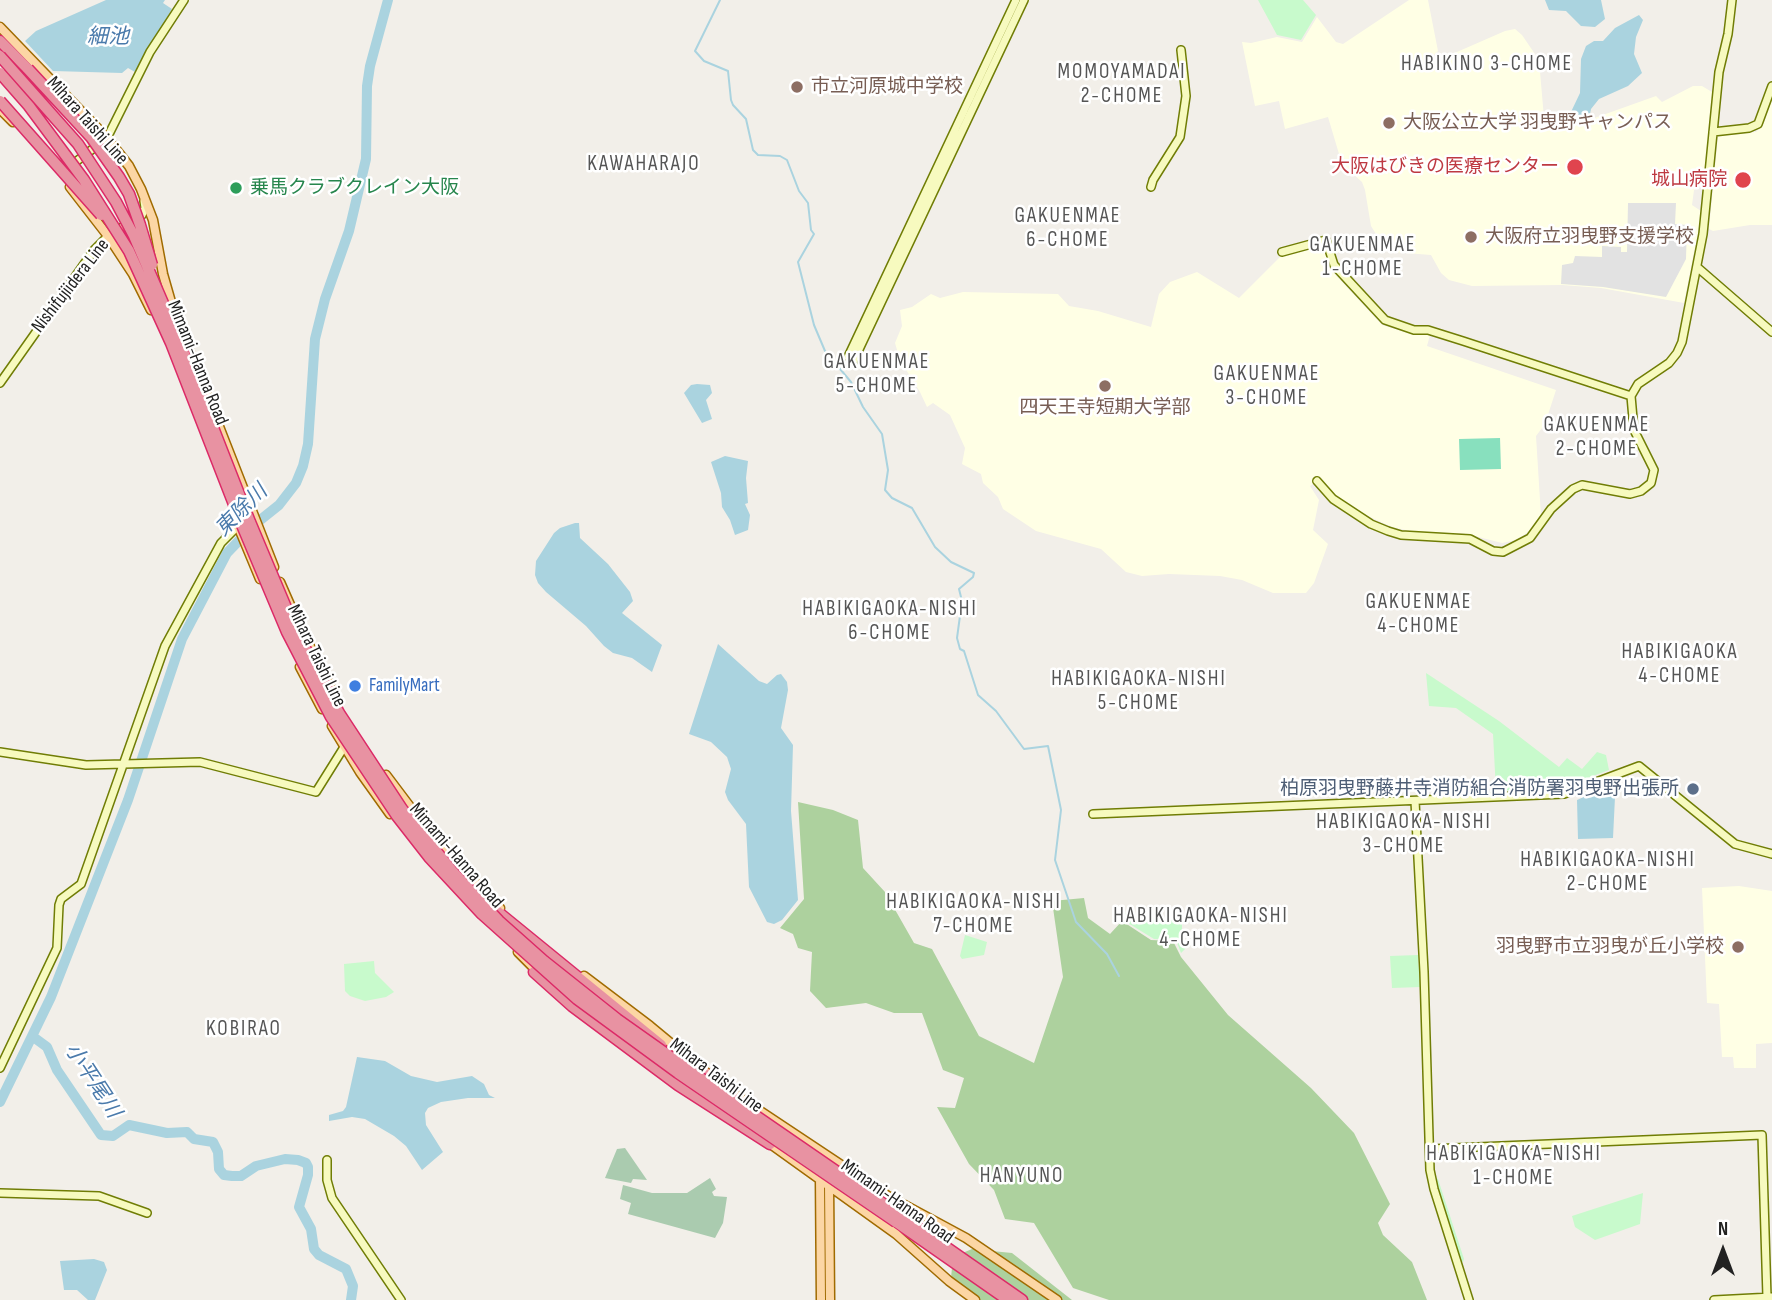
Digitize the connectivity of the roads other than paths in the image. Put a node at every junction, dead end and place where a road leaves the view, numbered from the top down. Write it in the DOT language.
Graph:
graph roads {
  1 [pos="184,0"];
  2 [pos="1016,0"];
  3 [pos="1024,0"];
  4 [pos="1732,0"];
  5 [pos="0,27"];
  6 [pos="0,41"];
  7 [pos="1181,50"];
  8 [pos="0,56"];
  9 [pos="0,72"];
  10 [pos="1772,86"];
  11 [pos="0,101"];
  12 [pos="0,109"];
  13 [pos="1713,132"];
  14 [pos="107,138"];
  15 [pos="69,184"];
  16 [pos="1151,187"];
  17 [pos="144,197"];
  18 [pos="108,236"];
  19 [pos="120,237"];
  20 [pos="1282,252"];
  21 [pos="1697,267"];
  22 [pos="159,293"];
  23 [pos="1772,332"];
  24 [pos="0,383"];
  25 [pos="1631,396"];
  26 [pos="1317,481"];
  27 [pos="237,528"];
  28 [pos="355,730"];
  29 [pos="344,747"];
  30 [pos="0,752"];
  31 [pos="127,765"];
  32 [pos="1415,801"];
  33 [pos="1093,814"];
  34 [pos="1772,854"];
  35 [pos="429,857"];
  36 [pos="452,871"];
  37 [pos="0,1068"];
  38 [pos="721,1085"];
  39 [pos="770,1144"];
  40 [pos="1430,1149"];
  41 [pos="820,1151"];
  42 [pos="830,1158"];
  43 [pos="327,1160"];
  44 [pos="820,1180"];
  45 [pos="830,1187"];
  46 [pos="0,1193"];
  47 [pos="147,1213"];
  48 [pos="898,1219"];
  49 [pos="1769,1297"];
  50 [pos="401,1300"];
  51 [pos="821,1300"];
  52 [pos="830,1300"];
  53 [pos="975,1300"];
  54 [pos="1007,1300"];
  55 [pos="1022,1300"];
  56 [pos="1057,1300"];
  57 [pos="1469,1300"];
  58 [pos="1714,1300"];
  1 -- 14 [label="street"];
  2 -- 3 [label="street"];
  4 -- 13 [label="street"];
  5 -- 14 [label="main road, Mihara Taishi Line"];
  6 -- 22 [label="highway, bridge"];
  7 -- 16 [label="street"];
  8 -- 22 [label="highway, bridge"];
  9 -- 19 [label="highway, bridge"];
  10 -- 13 [label="street"];
  11 -- 19 [label="highway, bridge"];
  12 -- 15 [label="main road, Mihara Taishi Line"];
  13 -- 21 [label="street"];
  14 -- 15 [label="street"];
  14 -- 17 [label="main road, Mihara Taishi Line"];
  15 -- 18 [label="main road, Mihara Taishi Line"];
  17 -- 18 [label="street, Nishifujiidera Line"];
  17 -- 28 [label="main road, Mihara Taishi Line"];
  18 -- 24 [label="street, Nishifujiidera Line"];
  18 -- 27 [label="main road, Mihara Taishi Line"];
  19 -- 35 [label="highway, Mimami-Hanna Road, bridge"];
  20 -- 25 [label="street"];
  21 -- 23 [label="street"];
  21 -- 25 [label="street"];
  22 -- 36 [label="highway, Mimami-Hanna Road, bridge"];
  25 -- 26 [label="street"];
  27 -- 29 [label="main road, Mihara Taishi Line, bridge"];
  27 -- 31 [label="street"];
  28 -- 29 [label="street"];
  28 -- 38 [label="main road, Mihara Taishi Line"];
  29 -- 31 [label="street"];
  29 -- 39 [label="main road, Mihara Taishi Line"];
  30 -- 31 [label="street"];
  31 -- 37 [label="street"];
  32 -- 33 [label="street"];
  32 -- 34 [label="street"];
  32 -- 40 [label="street"];
  35 -- 39 [label="highway, bridge"];
  35 -- 48 [label="highway, Mimami-Hanna Road, bridge"];
  36 -- 38 [label="highway, bridge"];
  36 -- 48 [label="highway, Mimami-Hanna Road, bridge"];
  38 -- 41 [label="main road, Mihara Taishi Line"];
  39 -- 44 [label="main road, Mihara Taishi Line"];
  40 -- 49 [label="street"];
  40 -- 57 [label="street"];
  41 -- 42 [label="main road, Mihara Taishi Line"];
  41 -- 44 [label="main road"];
  42 -- 45 [label="main road"];
  42 -- 56 [label="main road, Mihara Taishi Line"];
  43 -- 50 [label="street"];
  44 -- 45 [label="main road, Mihara Taishi Line"];
  44 -- 51 [label="main road"];
  45 -- 52 [label="main road"];
  45 -- 53 [label="main road, Mihara Taishi Line"];
  46 -- 47 [label="street"];
  48 -- 54 [label="highway, Mimami-Hanna Road"];
  48 -- 55 [label="highway, Mimami-Hanna Road"];
  49 -- 58 [label="street"];
}
